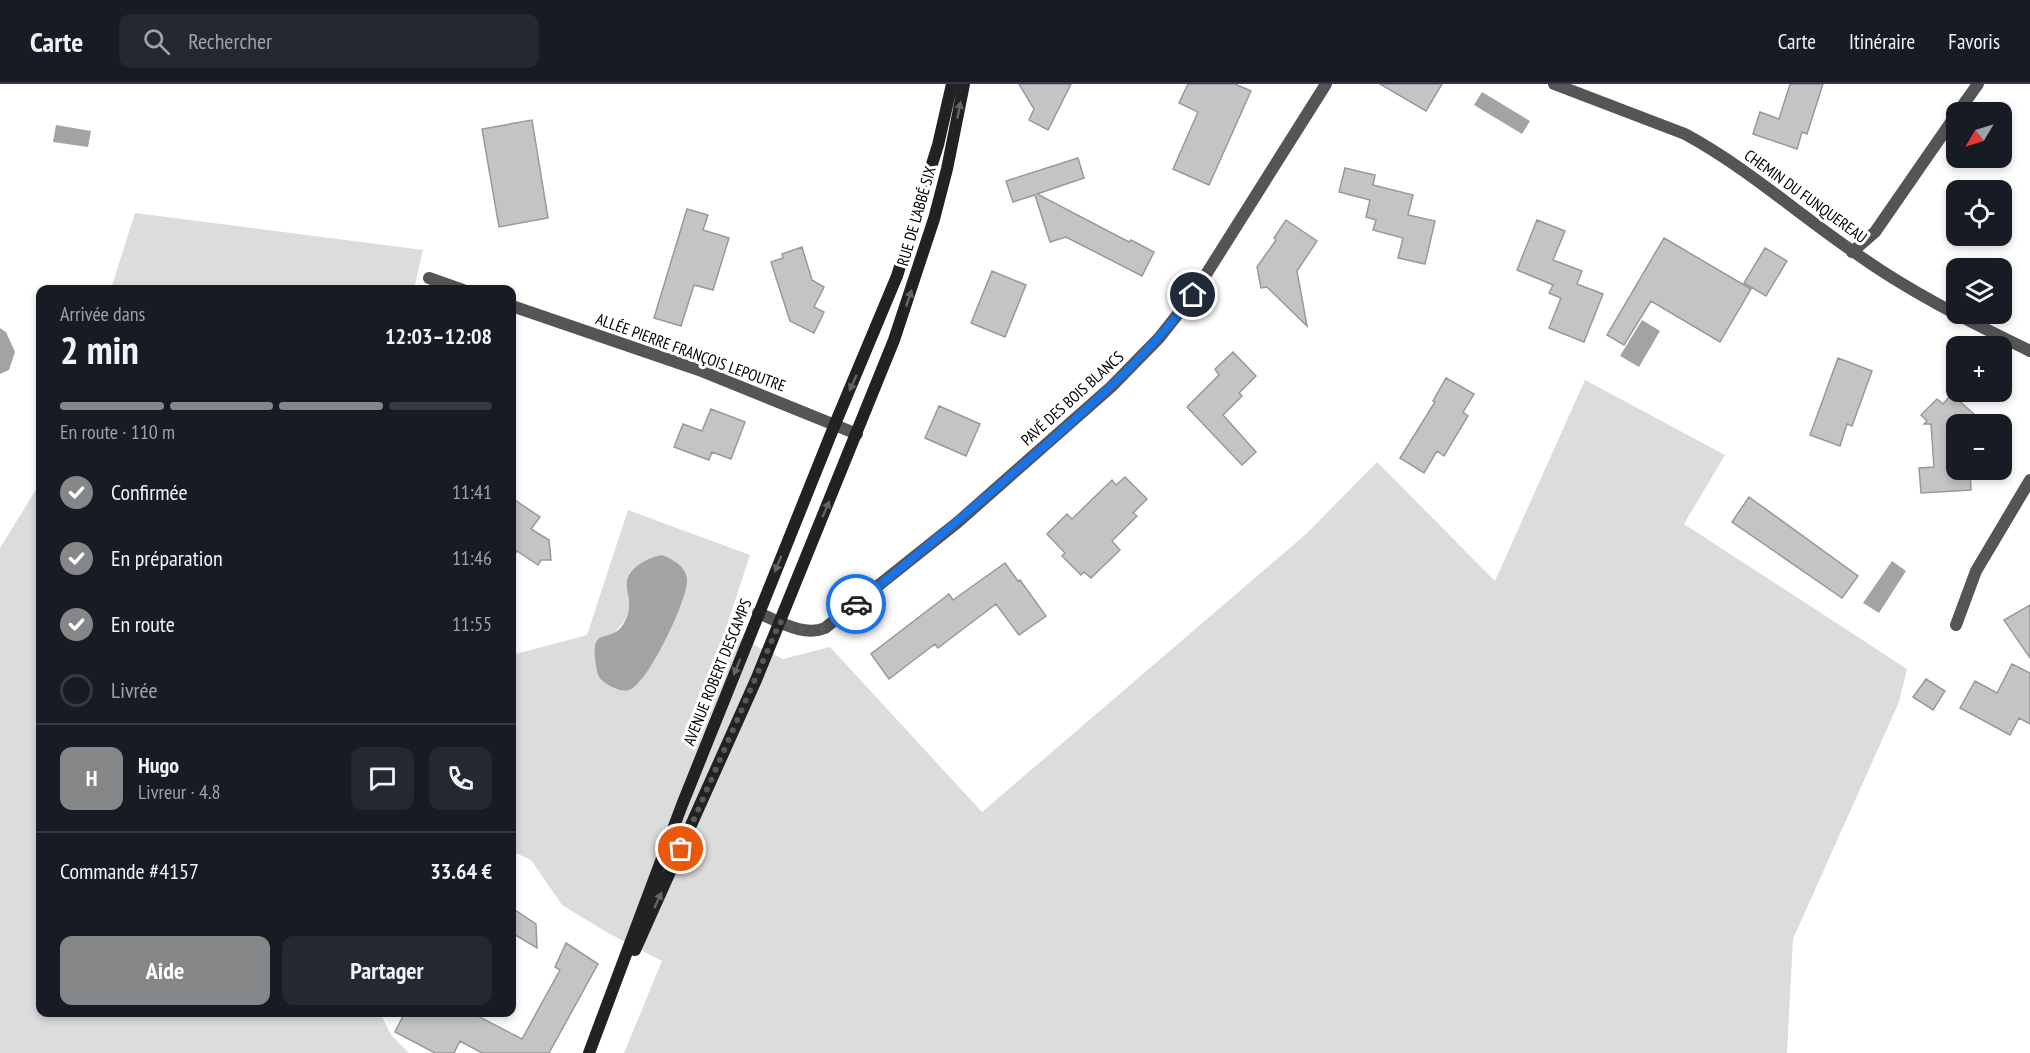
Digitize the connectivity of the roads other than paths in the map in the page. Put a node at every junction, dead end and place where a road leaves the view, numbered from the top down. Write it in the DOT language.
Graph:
graph roads {
  1 [pos="952,84"];
  2 [pos="964,84"];
  3 [pos="1326,84"];
  4 [pos="1554,84"];
  5 [pos="1978,84"];
  6 [pos="1965,102"];
  7 [pos="1946,130"];
  8 [pos="1852,252"];
  9 [pos="429,278"];
  10 [pos="449,285"];
  11 [pos="516,307"];
  12 [pos="876,330"];
  13 [pos="2030,351"];
  14 [pos="889,353"];
  15 [pos="835,424"];
  16 [pos="857,434"];
  17 [pos="2030,480"];
  18 [pos="758,613"];
  19 [pos="780,622"];
  20 [pos="1956,625"];
  21 [pos="598,1030"];
  22 [pos="589,1053"];
  1 -- 12 [label="main road, RUE DE L'ABBÉ SIX"];
  14 -- 2 [label="main road, RUE DE L'ABBÉ SIX, one-way"];
  3 -- 19 [label="street, PAVÉ DES BOIS BLANCS"];
  4 -- 8 [label="street, CHEMIN DU FUNQUEREAU"];
  5 -- 6 [label="street"];
  7 -- 8 [label="street"];
  8 -- 13 [label="street, CHEMIN DU FUNQUEREAU"];
  9 -- 10 [label="street"];
  11 -- 15 [label="street, ALLÉE PIERRE FRANÇOIS LEPOUTRE"];
  12 -- 15 [label="main road, AVENUE ROBERT DESCAMPS, one-way"];
  14 -- 16 [label="main road, AVENUE ROBERT DESCAMPS"];
  15 -- 16 [label="street, ALLÉE PIERRE FRANÇOIS LEPOUTRE"];
  15 -- 18 [label="main road, AVENUE ROBERT DESCAMPS, one-way"];
  19 -- 16 [label="main road, AVENUE ROBERT DESCAMPS, one-way"];
  17 -- 20 [label="street"];
  18 -- 19 [label="street, PAVÉ DES BOIS BLANCS"];
  18 -- 21 [label="main road, AVENUE ROBERT DESCAMPS, one-way"];
  21 -- 19 [label="main road, AVENUE ROBERT DESCAMPS, one-way"];
  21 -- 22 [label="main road, AVENUE ROBERT DESCAMPS"];
}
